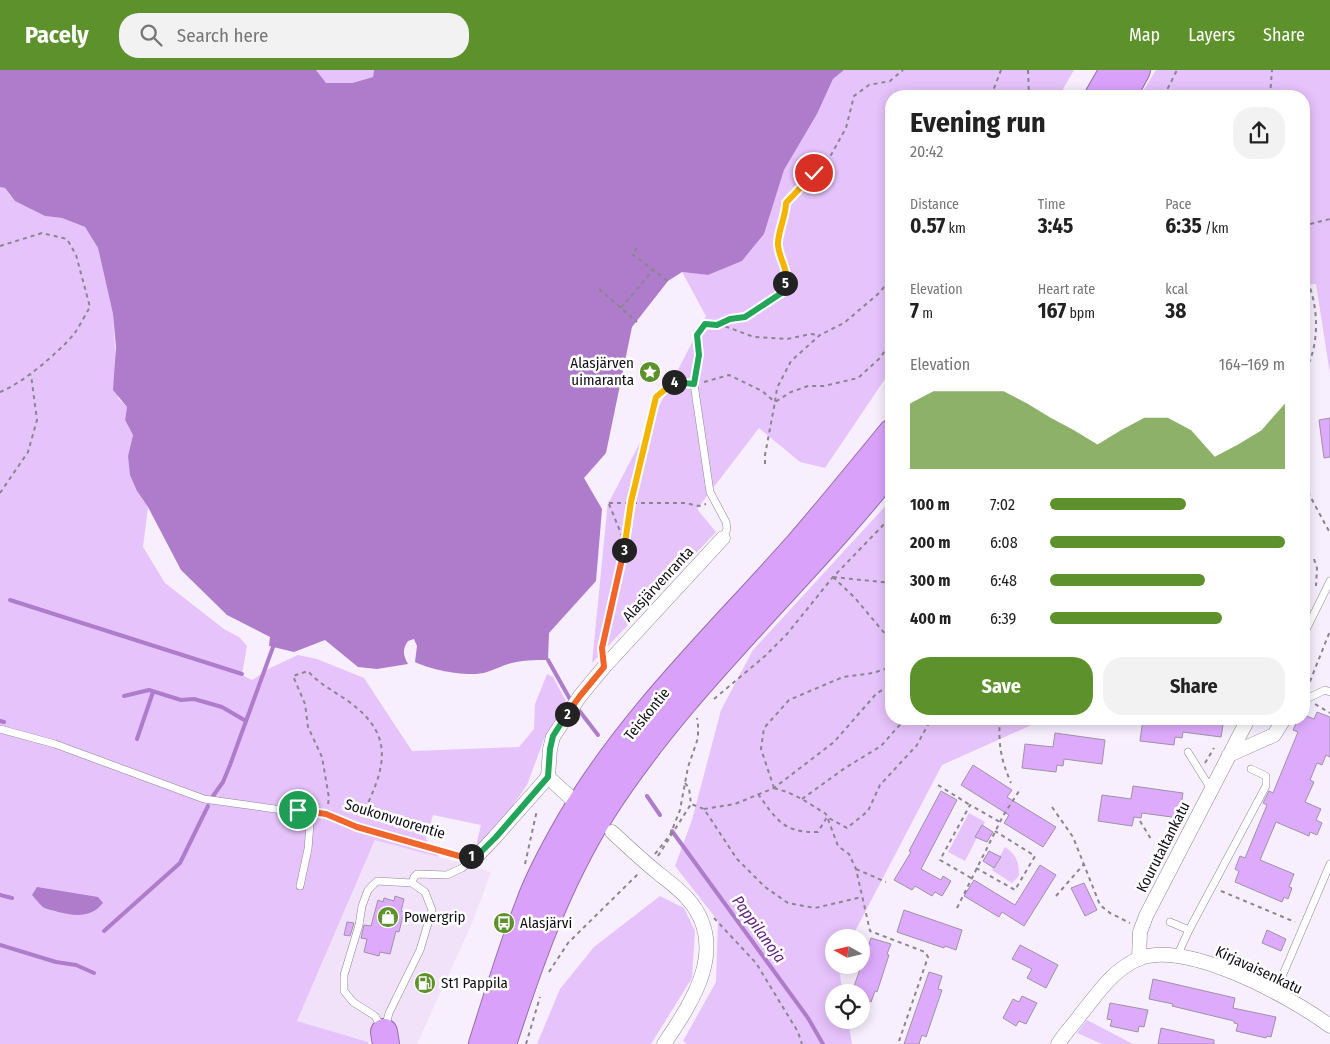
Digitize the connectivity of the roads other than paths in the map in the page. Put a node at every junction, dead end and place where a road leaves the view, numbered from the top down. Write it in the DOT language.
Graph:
graph roads {
  1 [pos="1113,70"];
  2 [pos="1137,70"];
  3 [pos="1101,90"];
  4 [pos="1126,90"];
  5 [pos="697,335"];
  6 [pos="885,440"];
  7 [pos="885,475"];
  8 [pos="723,538"];
  9 [pos="1330,581"];
  10 [pos="1310,622"];
  11 [pos="1330,692"];
  12 [pos="1310,696"];
  13 [pos="1245,725"];
  14 [pos="1280,725"];
  15 [pos="0,729"];
  16 [pos="1188,752"];
  17 [pos="1229,755"];
  18 [pos="1251,769"];
  19 [pos="548,777"];
  20 [pos="1212,789"];
  21 [pos="572,799"];
  22 [pos="311,811"];
  23 [pos="612,832"];
  24 [pos="476,857"];
  25 [pos="1330,864"];
  26 [pos="412,883"];
  27 [pos="300,886"];
  28 [pos="529,903"];
  29 [pos="1170,922"];
  30 [pos="1189,930"];
  31 [pos="1177,956"];
  32 [pos="1139,959"];
  33 [pos="1275,993"];
  34 [pos="1330,1026"];
  35 [pos="385,1038"];
  36 [pos="463,1044"];
  37 [pos="482,1044"];
  38 [pos="502,1044"];
  39 [pos="664,1044"];
  40 [pos="1058,1044"];
  1 -- 3 [label="highway"];
  2 -- 4 [label="highway"];
  5 -- 8 [label="lane"];
  6 -- 28 [label="highway, Teiskontie"];
  7 -- 38 [label="highway, Teiskontie"];
  8 -- 19 [label="street, Alasjärvenranta"];
  9 -- 10 [label="lane"];
  11 -- 12 [label="lane"];
  13 -- 17 [label="street, Kourutaltankatu"];
  14 -- 17 [label="street"];
  15 -- 22 [label="lane, Soukonvuorentie"];
  16 -- 20 [label="lane"];
  17 -- 20 [label="street, Kourutaltankatu"];
  18 -- 30 [label="lane"];
  19 -- 21 [label="street"];
  19 -- 24 [label="street"];
  20 -- 32 [label="street, Kourutaltankatu"];
  22 -- 24 [label="lane, Soukonvuorentie"];
  22 -- 27 [label="lane"];
  23 -- 39 [label="street"];
  24 -- 26 [label="lane"];
  25 -- 33 [label="lane"];
  26 -- 35 [label="lane"];
  26 -- 35 [label="lane"];
  28 -- 36 [label="highway"];
  28 -- 37 [label="highway, Teiskontie"];
  29 -- 30 [label="lane"];
  30 -- 31 [label="lane"];
  31 -- 32 [label="street, Kirjavaisenkatu"];
  31 -- 33 [label="street, Kirjavaisenkatu"];
  32 -- 40 [label="street, Kirjavaisenkatu"];
  33 -- 34 [label="street, Kirjavaisenkatu"];
}
